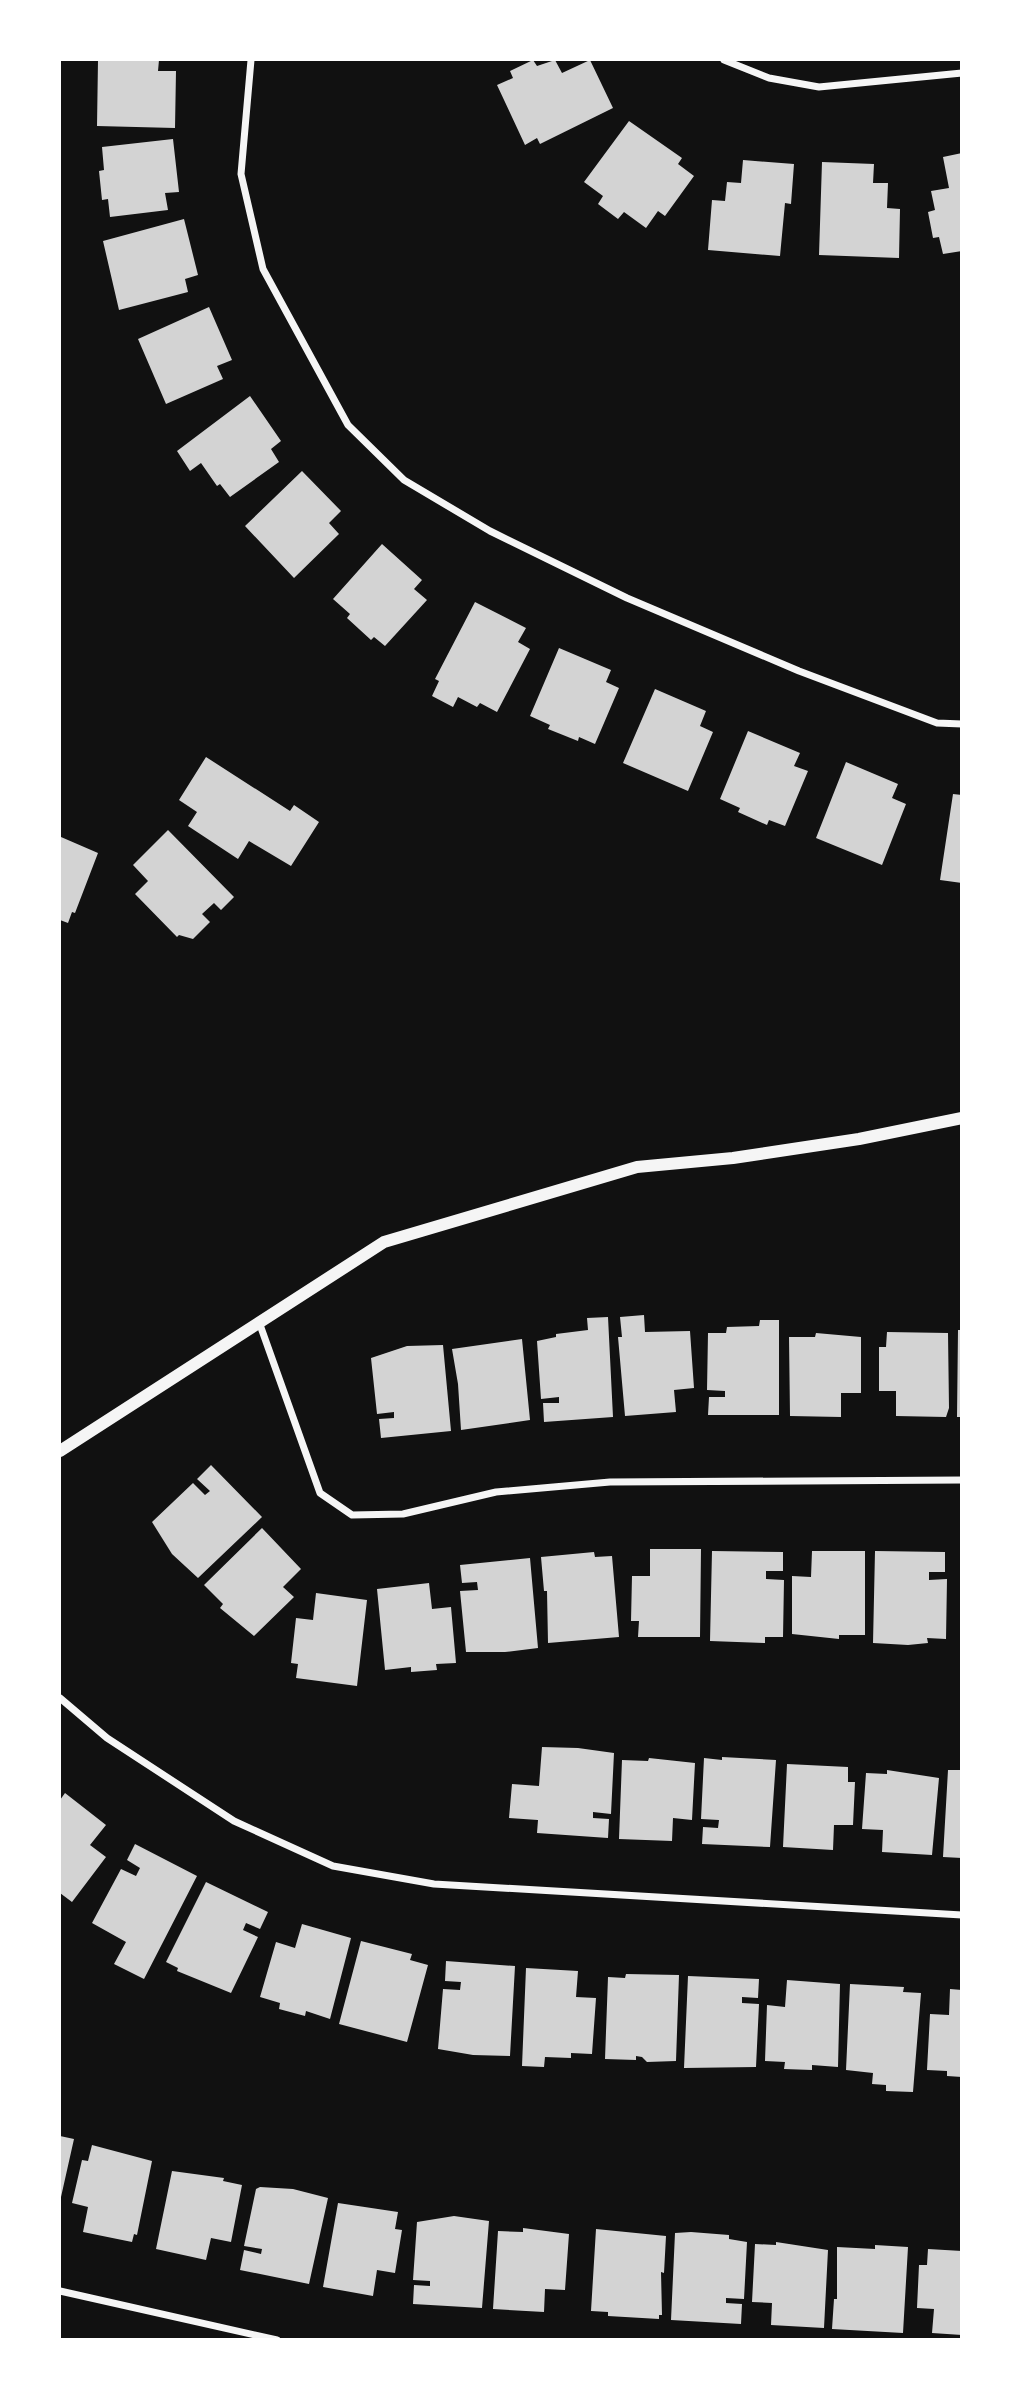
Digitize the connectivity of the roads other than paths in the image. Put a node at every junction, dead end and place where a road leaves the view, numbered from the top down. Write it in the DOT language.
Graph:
graph roads {
  1 [pos="251,60"];
  2 [pos="724,60"];
  3 [pos="961,73"];
  4 [pos="961,724"];
  5 [pos="961,1118"];
  6 [pos="259,1321"];
  7 [pos="60,1451"];
  8 [pos="961,1480"];
  9 [pos="60,1698"];
  10 [pos="961,1915"];
  11 [pos="60,2291"];
  12 [pos="277,2340"];
  1 -- 4 [label="street"];
  2 -- 3 [label="street"];
  5 -- 6 [label="street"];
  6 -- 7 [label="street"];
  6 -- 8 [label="street"];
  9 -- 10 [label="street"];
  11 -- 12 [label="street"];
}
